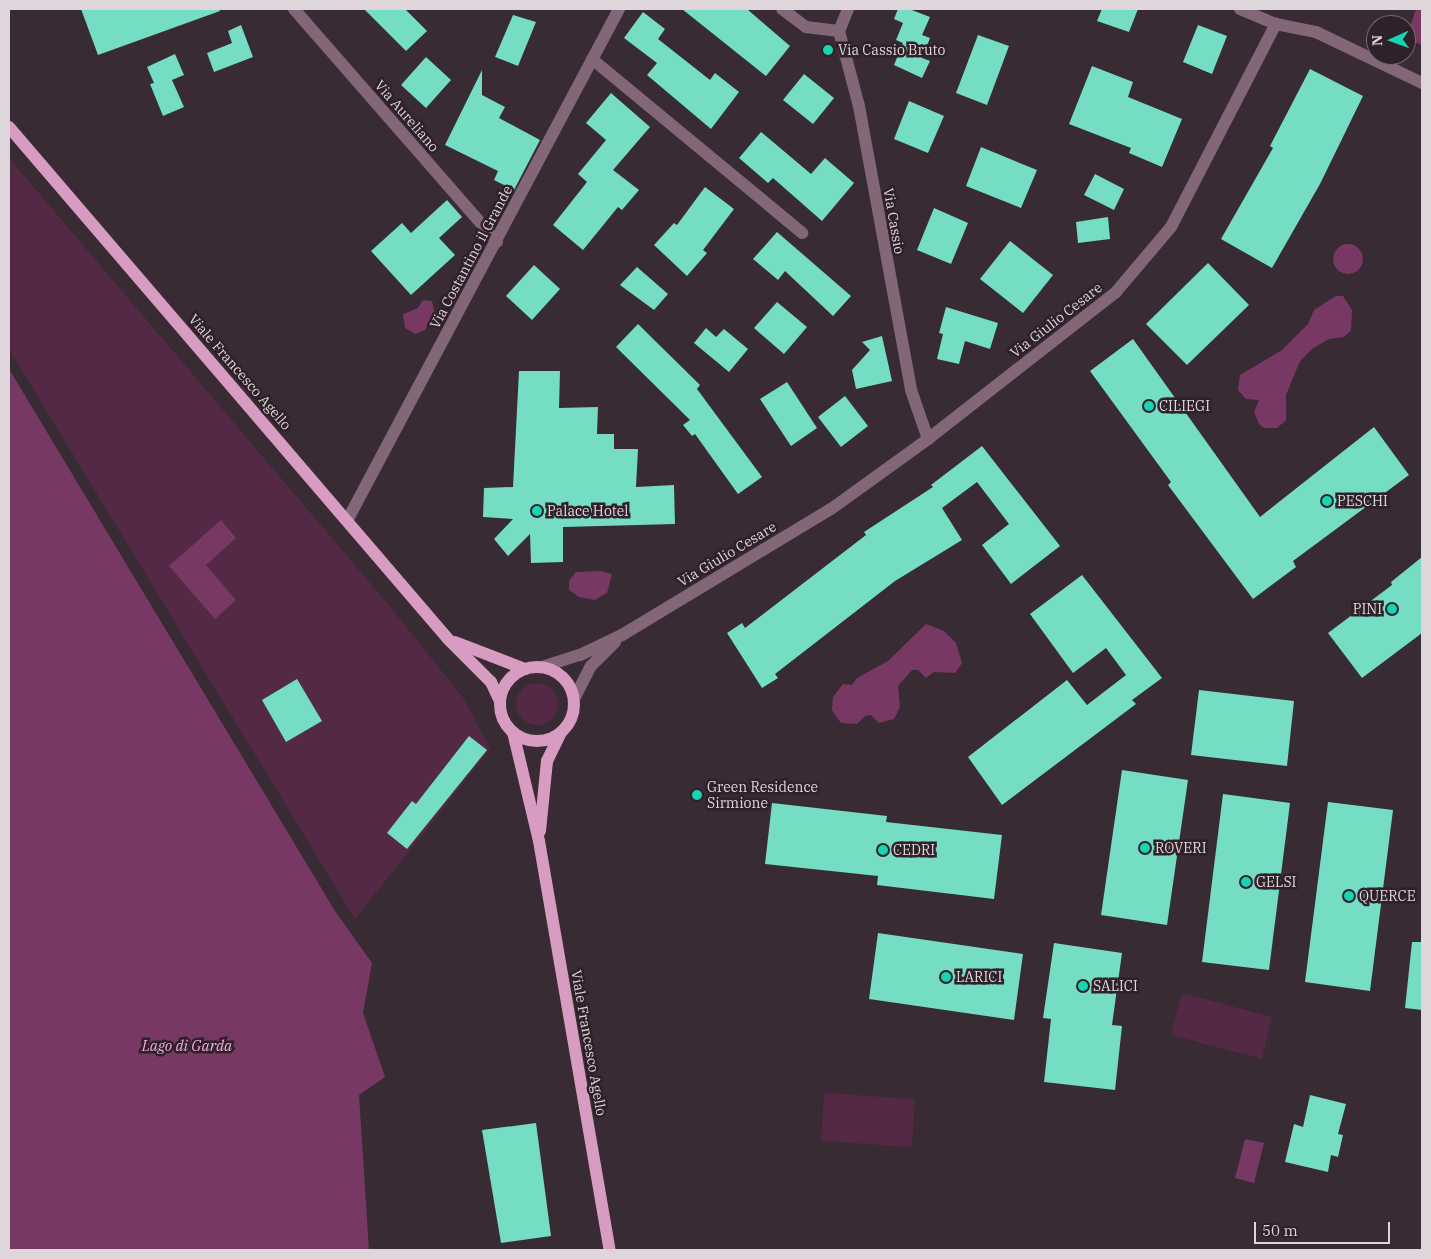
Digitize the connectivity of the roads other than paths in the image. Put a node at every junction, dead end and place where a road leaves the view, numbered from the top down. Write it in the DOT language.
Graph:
graph roads {
  1 [pos="294,9"];
  2 [pos="619,9"];
  3 [pos="782,9"];
  4 [pos="848,9"];
  5 [pos="1240,9"];
  6 [pos="1276,24"];
  7 [pos="839,31"];
  8 [pos="592,59"];
  9 [pos="1422,83"];
  10 [pos="9,126"];
  11 [pos="802,233"];
  12 [pos="497,242"];
  13 [pos="928,439"];
  14 [pos="348,519"];
  15 [pos="622,635"];
  16 [pos="448,639"];
  17 [pos="542,667"];
  18 [pos="525,669"];
  19 [pos="574,699"];
  20 [pos="500,701"];
  21 [pos="513,732"];
  22 [pos="560,734"];
  23 [pos="538,841"];
  24 [pos="610,1250"];
  1 -- 12 [label="street, Via Aureliano"];
  2 -- 8 [label="street, Via Costantino il Grande"];
  3 -- 7 [label="street"];
  4 -- 7 [label="street"];
  5 -- 6 [label="street"];
  6 -- 9 [label="street"];
  6 -- 13 [label="street, Via Giulio Cesare"];
  7 -- 13 [label="street, Via Cassio"];
  8 -- 11 [label="street"];
  8 -- 12 [label="street, Via Costantino il Grande"];
  10 -- 14 [label="main road, Viale Francesco Agello"];
  12 -- 14 [label="street, Via Costantino il Grande"];
  13 -- 15 [label="street, Via Giulio Cesare"];
  14 -- 16 [label="main road, Viale Francesco Agello"];
  15 -- 17 [label="street, Via Giulio Cesare"];
  15 -- 19 [label="street, Via Giulio Cesare"];
  16 -- 18 [label="main road, Viale Francesco Agello"];
  16 -- 20 [label="main road, Viale Francesco Agello"];
  17 -- 18 [label="main road"];
  17 -- 19 [label="main road"];
  18 -- 20 [label="main road"];
  19 -- 22 [label="main road"];
  20 -- 21 [label="main road"];
  21 -- 22 [label="main road"];
  21 -- 23 [label="main road, Viale Francesco Agello"];
  22 -- 23 [label="main road, Viale Francesco Agello"];
  23 -- 24 [label="main road, Viale Francesco Agello"];
}
